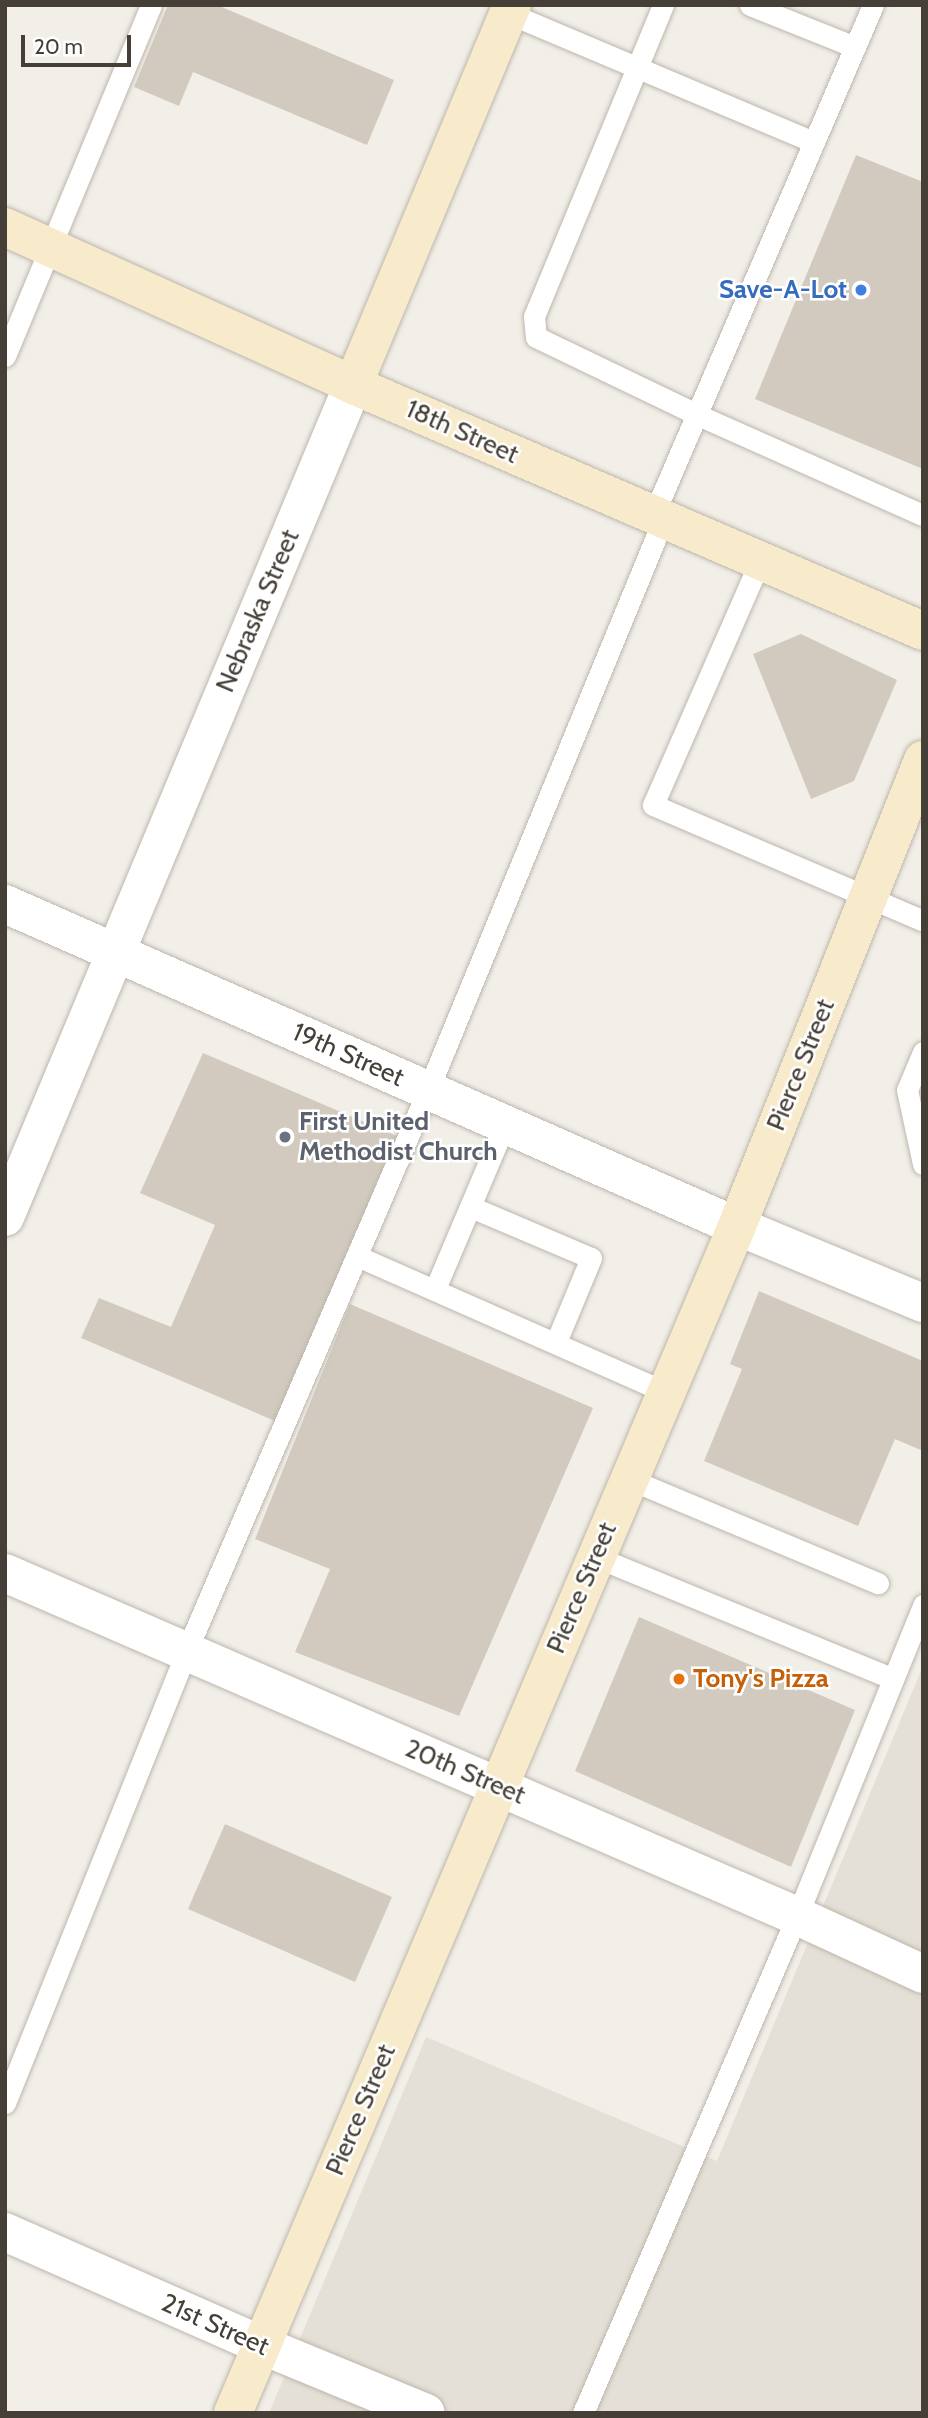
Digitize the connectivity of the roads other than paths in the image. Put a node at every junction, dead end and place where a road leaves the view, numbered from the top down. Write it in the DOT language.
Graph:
graph roads {
  1 [pos="151,5"];
  2 [pos="663,5"];
  3 [pos="750,5"];
  4 [pos="873,5"];
  5 [pos="510,9"];
  6 [pos="855,47"];
  7 [pos="636,68"];
  8 [pos="814,142"];
  9 [pos="5,227"];
  10 [pos="49,246"];
  11 [pos="5,356"];
  12 [pos="353,385"];
  13 [pos="698,415"];
  14 [pos="923,515"];
  15 [pos="658,518"];
  16 [pos="760,561"];
  17 [pos="923,631"];
  18 [pos="923,760"];
  19 [pos="867,897"];
  20 [pos="5,904"];
  21 [pos="923,921"];
  22 [pos="115,951"];
  23 [pos="923,1052"];
  24 [pos="428,1090"];
  25 [pos="505,1124"];
  26 [pos="923,1164"];
  27 [pos="471,1207"];
  28 [pos="5,1217"];
  29 [pos="737,1226"];
  30 [pos="357,1256"];
  31 [pos="435,1289"];
  32 [pos="923,1303"];
  33 [pos="556,1342"];
  34 [pos="666,1392"];
  35 [pos="629,1479"];
  36 [pos="596,1557"];
  37 [pos="5,1573"];
  38 [pos="878,1583"];
  39 [pos="923,1605"];
  40 [pos="186,1652"];
  41 [pos="893,1679"];
  42 [pos="498,1786"];
  43 [pos="797,1916"];
  44 [pos="923,1974"];
  45 [pos="5,2103"];
  46 [pos="5,2232"];
  47 [pos="261,2346"];
  48 [pos="233,2413"];
  49 [pos="426,2413"];
  50 [pos="583,2413"];
  1 -- 10 [label="lane"];
  2 -- 7 [label="lane"];
  3 -- 6 [label="lane"];
  4 -- 6 [label="lane"];
  5 -- 7 [label="lane"];
  5 -- 12 [label="main road, Nebraska Street"];
  6 -- 8 [label="lane"];
  7 -- 8 [label="lane"];
  7 -- 13 [label="lane"];
  8 -- 13 [label="lane"];
  9 -- 10 [label="main road, 18th Street"];
  10 -- 11 [label="lane"];
  10 -- 12 [label="main road, 18th Street"];
  12 -- 15 [label="main road, 18th Street"];
  12 -- 22 [label="street, Nebraska Street"];
  13 -- 14 [label="lane"];
  13 -- 15 [label="lane"];
  15 -- 16 [label="main road, 18th Street"];
  15 -- 24 [label="lane"];
  16 -- 17 [label="main road, 18th Street"];
  16 -- 19 [label="lane"];
  18 -- 19 [label="main road, Pierce Street"];
  19 -- 21 [label="lane"];
  19 -- 29 [label="main road, Pierce Street"];
  20 -- 22 [label="street, 19th Street"];
  22 -- 24 [label="street, 19th Street"];
  22 -- 28 [label="street, Nebraska Street"];
  23 -- 26 [label="lane"];
  24 -- 25 [label="street, 19th Street"];
  24 -- 30 [label="lane"];
  25 -- 27 [label="lane"];
  25 -- 29 [label="street, 19th Street"];
  27 -- 31 [label="lane"];
  27 -- 33 [label="lane"];
  29 -- 32 [label="street, 19th Street"];
  29 -- 34 [label="main road, Pierce Street"];
  30 -- 31 [label="lane"];
  30 -- 40 [label="lane"];
  31 -- 33 [label="lane"];
  33 -- 34 [label="lane"];
  34 -- 35 [label="main road, Pierce Street"];
  35 -- 36 [label="main road, Pierce Street"];
  35 -- 38 [label="lane"];
  36 -- 41 [label="lane"];
  36 -- 42 [label="main road, Pierce Street"];
  37 -- 40 [label="street, 20th Street"];
  39 -- 41 [label="lane"];
  40 -- 42 [label="street, 20th Street"];
  40 -- 45 [label="lane"];
  41 -- 43 [label="lane"];
  42 -- 43 [label="street, 20th Street"];
  42 -- 47 [label="main road, Pierce Street"];
  43 -- 44 [label="street, 20th Street"];
  43 -- 50 [label="lane"];
  46 -- 47 [label="street, 21st Street"];
  47 -- 48 [label="main road, Pierce Street"];
  47 -- 49 [label="street, 21st Street"];
}
